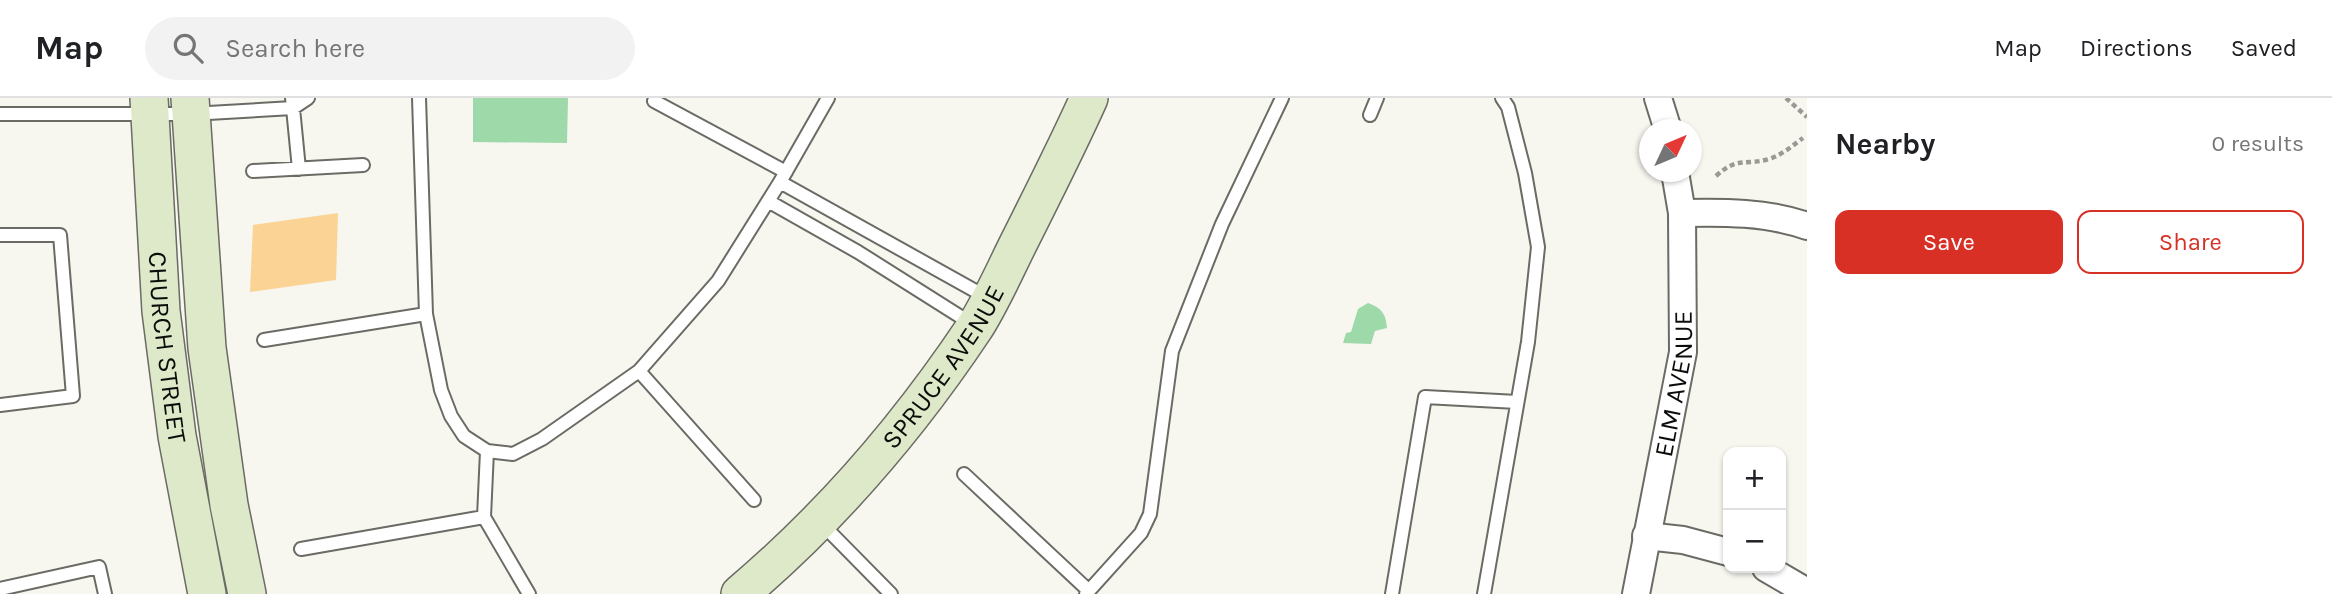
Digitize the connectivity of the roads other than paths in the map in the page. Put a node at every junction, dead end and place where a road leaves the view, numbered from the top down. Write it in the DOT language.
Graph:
graph roads {
  1 [pos="308,98"];
  2 [pos="419,98"];
  3 [pos="828,98"];
  4 [pos="1089,98"];
  5 [pos="1282,98"];
  6 [pos="1377,98"];
  7 [pos="1502,98"];
  8 [pos="1658,98"];
  9 [pos="654,101"];
  10 [pos="293,103"];
  11 [pos="149,106"];
  12 [pos="191,106"];
  13 [pos="0,114"];
  14 [pos="1370,115"];
  15 [pos="1665,119"];
  16 [pos="363,165"];
  17 [pos="299,169"];
  18 [pos="253,172"];
  19 [pos="783,177"];
  20 [pos="1677,182"];
  21 [pos="768,201"];
  22 [pos="1682,213"];
  23 [pos="1807,226"];
  24 [pos="0,235"];
  25 [pos="983,313"];
  26 [pos="426,314"];
  27 [pos="264,340"];
  28 [pos="639,371"];
  29 [pos="1517,402"];
  30 [pos="0,405"];
  31 [pos="487,451"];
  32 [pos="964,474"];
  33 [pos="754,500"];
  34 [pos="484,517"];
  35 [pos="819,520"];
  36 [pos="1646,536"];
  37 [pos="301,549"];
  38 [pos="1723,551"];
  39 [pos="1775,573"];
  40 [pos="0,589"];
  41 [pos="1088,592"];
  42 [pos="1807,592"];
  43 [pos="105,594"];
  44 [pos="207,594"];
  45 [pos="247,594"];
  46 [pos="529,594"];
  47 [pos="740,594"];
  48 [pos="891,594"];
  49 [pos="1392,594"];
  50 [pos="1485,594"];
  51 [pos="1636,594"];
  1 -- 10 [label="lane"];
  2 -- 26 [label="lane"];
  3 -- 19 [label="lane"];
  4 -- 25 [label="main road, SPRUCE AVENUE"];
  5 -- 41 [label="lane"];
  6 -- 14 [label="lane"];
  7 -- 29 [label="lane"];
  8 -- 15 [label="street"];
  9 -- 19 [label="lane"];
  10 -- 12 [label="lane"];
  10 -- 17 [label="lane"];
  11 -- 12 [label="lane"];
  11 -- 13 [label="lane"];
  11 -- 44 [label="main road, CHURCH STREET"];
  12 -- 45 [label="main road, CHURCH STREET"];
  16 -- 17 [label="lane"];
  17 -- 18 [label="lane"];
  19 -- 21 [label="lane"];
  19 -- 25 [label="lane"];
  20 -- 22 [label="street, ELM AVENUE"];
  21 -- 25 [label="lane"];
  21 -- 28 [label="lane"];
  22 -- 23 [label="street"];
  22 -- 36 [label="street, ELM AVENUE"];
  24 -- 30 [label="lane"];
  25 -- 35 [label="main road, SPRUCE AVENUE"];
  26 -- 27 [label="lane"];
  26 -- 31 [label="lane"];
  28 -- 31 [label="lane"];
  28 -- 33 [label="lane"];
  29 -- 49 [label="lane"];
  29 -- 50 [label="lane"];
  31 -- 34 [label="lane"];
  32 -- 41 [label="lane"];
  34 -- 37 [label="lane"];
  34 -- 46 [label="lane"];
  35 -- 47 [label="main road, SPRUCE AVENUE"];
  35 -- 48 [label="lane"];
  36 -- 38 [label="street"];
  36 -- 51 [label="street, ELM AVENUE"];
  39 -- 42 [label="street"];
  40 -- 43 [label="lane"];
}
